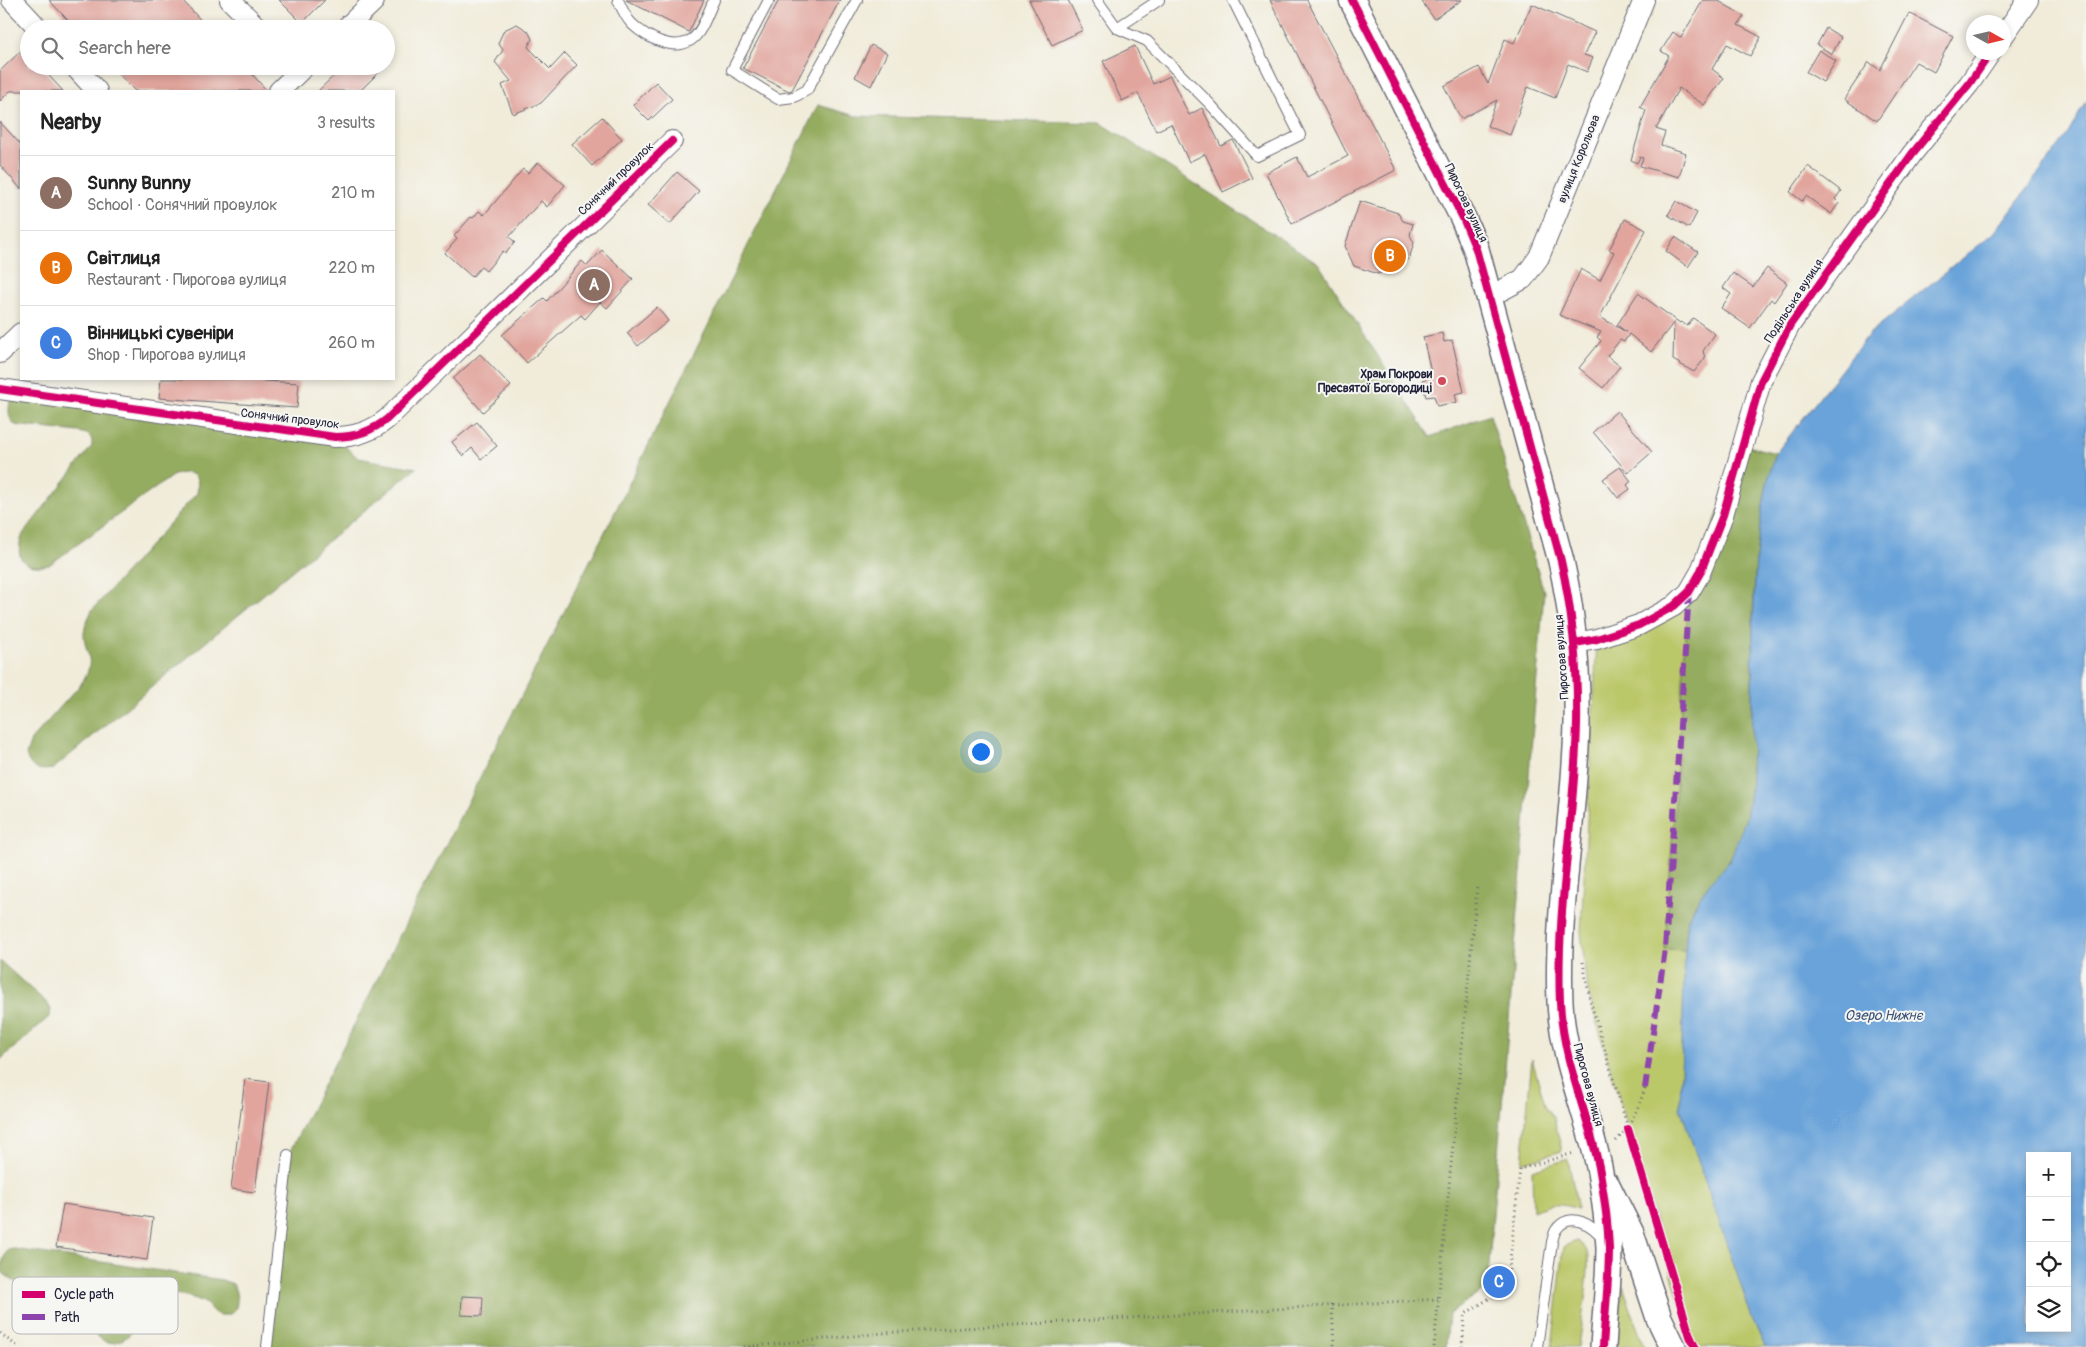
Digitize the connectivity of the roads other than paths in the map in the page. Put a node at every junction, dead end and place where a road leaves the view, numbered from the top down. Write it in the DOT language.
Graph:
graph roads {
  1 [pos="12,0"];
  2 [pos="230,0"];
  3 [pos="374,0"];
  4 [pos="618,0"];
  5 [pos="714,0"];
  6 [pos="769,0"];
  7 [pos="857,0"];
  8 [pos="1097,0"];
  9 [pos="1159,0"];
  10 [pos="1233,0"];
  11 [pos="1352,0"];
  12 [pos="1644,0"];
  13 [pos="2028,0"];
  14 [pos="30,20"];
  15 [pos="250,20"];
  16 [pos="354,20"];
  17 [pos="2011,25"];
  18 [pos="1117,28"];
  19 [pos="1986,60"];
  20 [pos="82,75"];
  21 [pos="294,75"];
  22 [pos="96,90"];
  23 [pos="280,90"];
  24 [pos="672,141"];
  25 [pos="1489,297"];
  26 [pos="20,334"];
  27 [pos="0,353"];
  28 [pos="0,389"];
  29 [pos="1575,643"];
  30 [pos="288,1155"];
  31 [pos="1600,1172"];
  32 [pos="1609,1247"];
  33 [pos="268,1347"];
  34 [pos="1537,1347"];
  35 [pos="1602,1347"];
  36 [pos="1673,1347"];
  1 -- 14 [label="street"];
  2 -- 15 [label="street"];
  3 -- 16 [label="street"];
  4 -- 5 [label="lane"];
  6 -- 7 [label="lane"];
  8 -- 18 [label="lane"];
  9 -- 18 [label="lane"];
  10 -- 18 [label="lane"];
  11 -- 25 [label="street, Пирогова вулиця"];
  12 -- 25 [label="street, вулиця Корольова"];
  13 -- 17 [label="street"];
  19 -- 29 [label="street, Подільська вулиця"];
  20 -- 22 [label="street"];
  21 -- 23 [label="street"];
  24 -- 28 [label="street, Сонячний провулок"];
  25 -- 29 [label="street, Пирогова вулиця"];
  26 -- 27 [label="street"];
  29 -- 31 [label="street, Пирогова вулиця"];
  30 -- 33 [label="lane"];
  31 -- 32 [label="street, Пирогова вулиця"];
  31 -- 36 [label="street, Пирогова вулиця"];
  32 -- 34 [label="lane"];
  32 -- 35 [label="street, Пирогова вулиця"];
}
